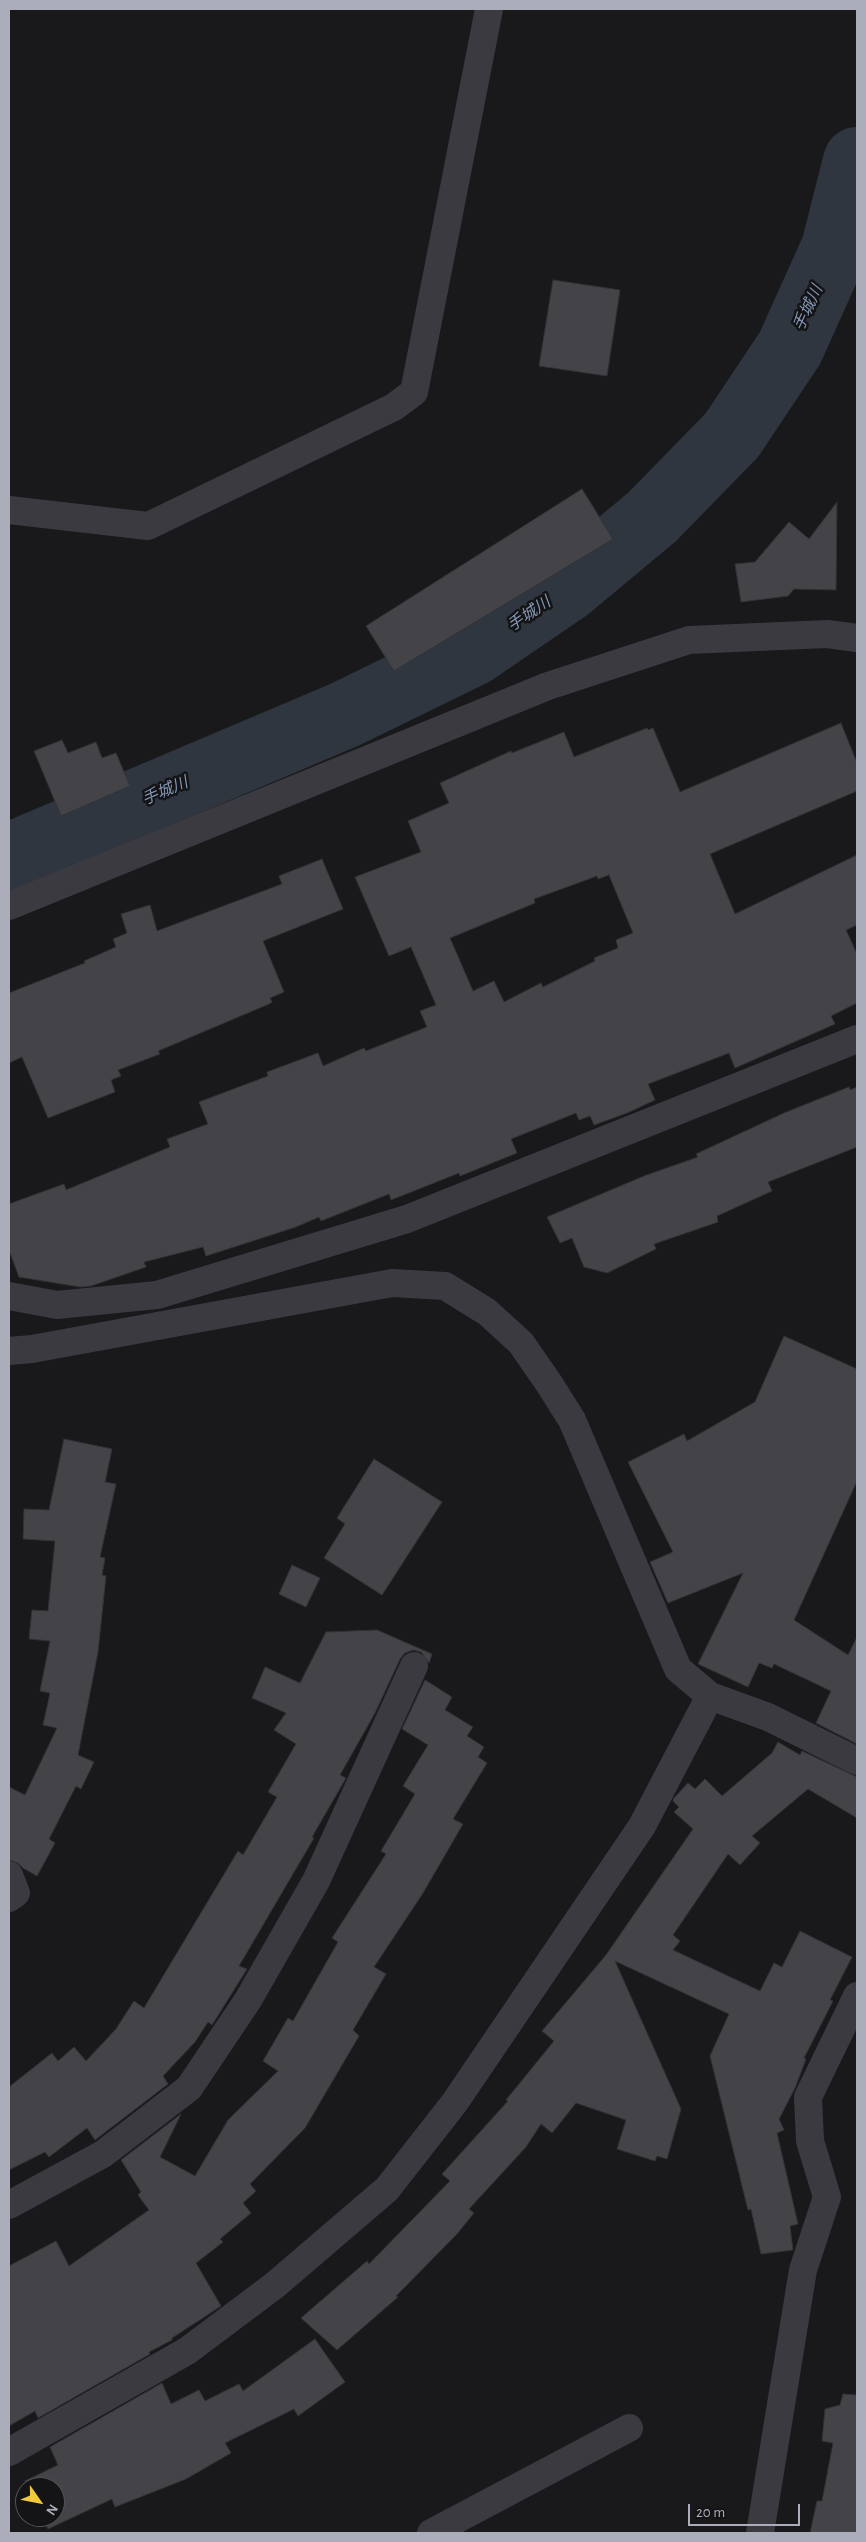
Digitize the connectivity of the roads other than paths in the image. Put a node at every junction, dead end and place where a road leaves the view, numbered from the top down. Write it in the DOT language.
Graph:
graph roads {
  1 [pos="489,9"];
  2 [pos="9,510"];
  3 [pos="857,638"];
  4 [pos="9,906"];
  5 [pos="857,1040"];
  6 [pos="9,1296"];
  7 [pos="9,1351"];
  8 [pos="414,1666"];
  9 [pos="710,1696"];
  10 [pos="857,1760"];
  11 [pos="9,1875"];
  12 [pos="9,1898"];
  13 [pos="857,1996"];
  14 [pos="9,2206"];
  15 [pos="629,2428"];
  16 [pos="9,2452"];
  17 [pos="431,2533"];
  18 [pos="760,2533"];
  1 -- 2 [label="street"];
  3 -- 4 [label="street"];
  5 -- 6 [label="street"];
  7 -- 9 [label="street"];
  8 -- 14 [label="street"];
  9 -- 10 [label="street"];
  9 -- 16 [label="street"];
  11 -- 12 [label="street"];
  13 -- 18 [label="street"];
  15 -- 17 [label="street"];
}
